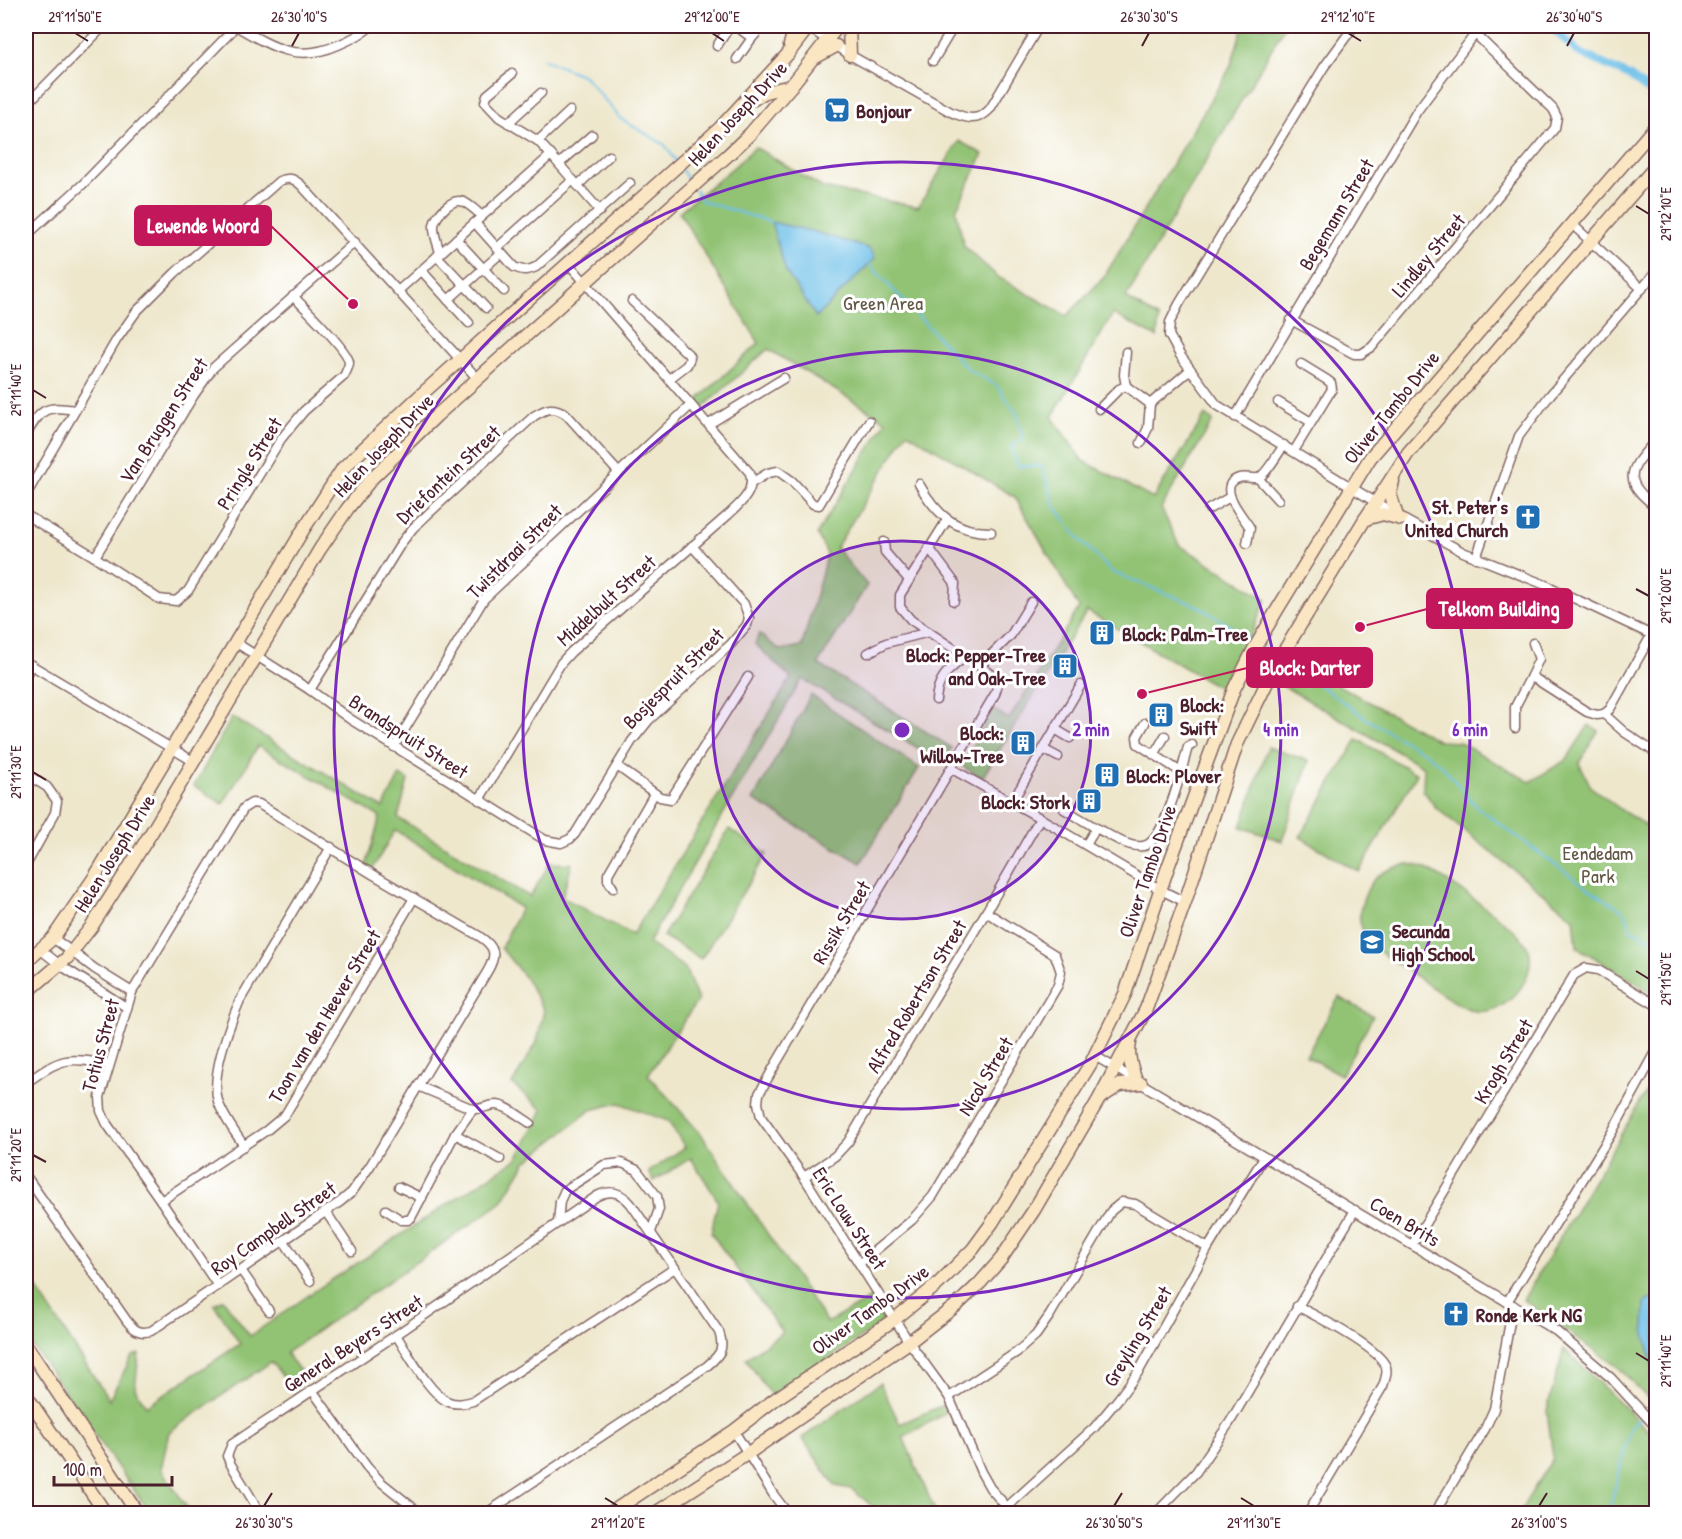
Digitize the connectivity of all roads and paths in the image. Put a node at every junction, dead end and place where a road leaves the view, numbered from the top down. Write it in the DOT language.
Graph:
graph roads {
  1 [pos="104,26"];
  2 [pos="235,26"];
  3 [pos="371,26"];
  4 [pos="730,26"];
  5 [pos="736,26"];
  6 [pos="763,26"];
  7 [pos="804,26"];
  8 [pos="838,26"];
  9 [pos="849,26"];
  10 [pos="954,26"];
  11 [pos="1019,26"];
  12 [pos="1039,26"];
  13 [pos="1354,26"];
  14 [pos="1467,26"];
  15 [pos="1034,34"];
  16 [pos="1475,34"];
  17 [pos="752,38"];
  18 [pos="831,43"];
  19 [pos="717,46"];
  20 [pos="850,55"];
  21 [pos="737,59"];
  22 [pos="933,61"];
  23 [pos="512,74"];
  24 [pos="791,86"];
  25 [pos="541,93"];
  26 [pos="26,105"];
  27 [pos="740,108"];
  28 [pos="570,111"];
  29 [pos="507,123"];
  30 [pos="1656,126"];
  31 [pos="592,135"];
  32 [pos="538,141"];
  33 [pos="551,155"];
  34 [pos="609,156"];
  35 [pos="559,164"];
  36 [pos="1656,166"];
  37 [pos="575,183"];
  38 [pos="630,183"];
  39 [pos="600,211"];
  40 [pos="482,216"];
  41 [pos="475,223"];
  42 [pos="1573,225"];
  43 [pos="26,236"];
  44 [pos="456,239"];
  45 [pos="355,242"];
  46 [pos="1592,242"];
  47 [pos="499,251"];
  48 [pos="439,254"];
  49 [pos="569,264"];
  50 [pos="483,269"];
  51 [pos="421,270"];
  52 [pos="1656,272"];
  53 [pos="585,283"];
  54 [pos="464,286"];
  55 [pos="1642,289"];
  56 [pos="399,290"];
  57 [pos="504,291"];
  58 [pos="293,296"];
  59 [pos="448,300"];
  60 [pos="632,301"];
  61 [pos="486,308"];
  62 [pos="1291,320"];
  63 [pos="470,323"];
  64 [pos="1126,352"];
  65 [pos="462,359"];
  66 [pos="1301,364"];
  67 [pos="1190,370"];
  68 [pos="784,378"];
  69 [pos="478,379"];
  70 [pos="669,379"];
  71 [pos="1126,386"];
  72 [pos="1278,402"];
  73 [pos="1150,404"];
  74 [pos="691,405"];
  75 [pos="1099,409"];
  76 [pos="75,410"];
  77 [pos="1235,417"];
  78 [pos="869,421"];
  79 [pos="1311,422"];
  80 [pos="708,424"];
  81 [pos="26,435"];
  82 [pos="1656,440"];
  83 [pos="1141,443"];
  84 [pos="1284,445"];
  85 [pos="1294,451"];
  86 [pos="1398,469"];
  87 [pos="619,473"];
  88 [pos="751,478"];
  89 [pos="1258,478"];
  90 [pos="919,484"];
  91 [pos="1352,487"];
  92 [pos="26,493"];
  93 [pos="1230,497"];
  94 [pos="1278,500"];
  95 [pos="1376,502"];
  96 [pos="1656,507"];
  97 [pos="1209,508"];
  98 [pos="27,516"];
  99 [pos="1400,518"];
  100 [pos="947,519"];
  101 [pos="1365,519"];
  102 [pos="991,532"];
  103 [pos="885,542"];
  104 [pos="1247,543"];
  105 [pos="692,546"];
  106 [pos="929,548"];
  107 [pos="95,557"];
  108 [pos="1476,558"];
  109 [pos="909,580"];
  110 [pos="954,601"];
  111 [pos="1031,602"];
  112 [pos="1654,631"];
  113 [pos="930,632"];
  114 [pos="235,642"];
  115 [pos="1533,643"];
  116 [pos="868,653"];
  117 [pos="257,655"];
  118 [pos="966,656"];
  119 [pos="28,663"];
  120 [pos="981,665"];
  121 [pos="26,675"];
  122 [pos="1531,676"];
  123 [pos="748,677"];
  124 [pos="1081,685"];
  125 [pos="310,690"];
  126 [pos="936,700"];
  127 [pos="1604,714"];
  128 [pos="1145,723"];
  129 [pos="1515,728"];
  130 [pos="1055,729"];
  131 [pos="1165,736"];
  132 [pos="1070,738"];
  133 [pos="1192,745"];
  134 [pos="394,747"];
  135 [pos="171,748"];
  136 [pos="1043,749"];
  137 [pos="1656,753"];
  138 [pos="1154,755"];
  139 [pos="1058,757"];
  140 [pos="193,761"];
  141 [pos="617,766"];
  142 [pos="952,769"];
  143 [pos="1181,772"];
  144 [pos="26,774"];
  145 [pos="654,794"];
  146 [pos="479,800"];
  147 [pos="1012,802"];
  148 [pos="1064,809"];
  149 [pos="1040,818"];
  150 [pos="1096,828"];
  151 [pos="570,839"];
  152 [pos="1086,845"];
  153 [pos="331,847"];
  154 [pos="26,865"];
  155 [pos="613,888"];
  156 [pos="1161,890"];
  157 [pos="414,898"];
  158 [pos="1185,902"];
  159 [pos="986,912"];
  160 [pos="53,938"];
  161 [pos="41,950"];
  162 [pos="72,952"];
  163 [pos="26,962"];
  164 [pos="60,965"];
  165 [pos="132,992"];
  166 [pos="26,993"];
  167 [pos="1656,1005"];
  168 [pos="126,1007"];
  169 [pos="1132,1036"];
  170 [pos="1656,1052"];
  171 [pos="1095,1056"];
  172 [pos="109,1065"];
  173 [pos="1117,1068"];
  174 [pos="1138,1081"];
  175 [pos="26,1083"];
  176 [pos="418,1086"];
  177 [pos="759,1094"];
  178 [pos="1099,1100"];
  179 [pos="473,1109"];
  180 [pos="530,1123"];
  181 [pos="455,1134"];
  182 [pos="244,1146"];
  183 [pos="1264,1157"];
  184 [pos="500,1159"];
  185 [pos="26,1176"];
  186 [pos="804,1177"];
  187 [pos="399,1187"];
  188 [pos="422,1198"];
  189 [pos="161,1200"];
  190 [pos="386,1210"];
  191 [pos="1355,1210"];
  192 [pos="326,1212"];
  193 [pos="558,1223"];
  194 [pos="651,1232"];
  195 [pos="284,1241"];
  196 [pos="1412,1245"];
  197 [pos="1208,1248"];
  198 [pos="352,1251"];
  199 [pos="860,1263"];
  200 [pos="675,1268"];
  201 [pos="242,1270"];
  202 [pos="310,1281"];
  203 [pos="218,1286"];
  204 [pos="1510,1304"];
  205 [pos="1297,1306"];
  206 [pos="269,1311"];
  207 [pos="895,1319"];
  208 [pos="396,1335"];
  209 [pos="909,1342"];
  210 [pos="26,1345"];
  211 [pos="312,1390"];
  212 [pos="26,1395"];
  213 [pos="949,1397"];
  214 [pos="1656,1427"];
  215 [pos="734,1431"];
  216 [pos="747,1454"];
  217 [pos="1010,1510"];
  218 [pos="106,1514"];
  219 [pos="138,1514"];
  220 [pos="261,1514"];
  221 [pos="421,1514"];
  222 [pos="485,1514"];
  223 [pos="609,1514"];
  224 [pos="654,1514"];
  225 [pos="789,1514"];
  226 [pos="1155,1514"];
  227 [pos="1306,1514"];
  228 [pos="1434,1514"];
  1 -- 26 [label="street"];
  2 -- 3 [label="street"];
  2 -- 43 [label="street"];
  4 -- 19 [label="street"];
  5 -- 17 [label="street"];
  6 -- 17 [label="street"];
  7 -- 18 [label="street"];
  7 -- 27 [label="street, Helen Joseph Drive"];
  8 -- 18 [label="street, Helen Joseph Drive"];
  9 -- 20 [label="street"];
  10 -- 22 [label="street"];
  11 -- 15 [label="street"];
  12 -- 15 [label="street"];
  13 -- 67 [label="street"];
  14 -- 16 [label="street"];
  15 -- 20 [label="street"];
  16 -- 62 [label="street, Begemann Street"];
  16 -- 62 [label="street, Lindley Street"];
  17 -- 21 [label="street"];
  18 -- 20 [label="street"];
  18 -- 24 [label="street, Helen Joseph Drive"];
  23 -- 29 [label="street"];
  24 -- 27 [label="street"];
  24 -- 53 [label="street, Helen Joseph Drive"];
  25 -- 29 [label="street"];
  27 -- 49 [label="street, Helen Joseph Drive"];
  28 -- 32 [label="street"];
  29 -- 32 [label="street"];
  30 -- 42 [label="street, Oliver Tambo Drive"];
  31 -- 35 [label="street"];
  32 -- 33 [label="street"];
  33 -- 35 [label="street"];
  33 -- 40 [label="street"];
  34 -- 37 [label="street"];
  35 -- 37 [label="street"];
  36 -- 46 [label="street"];
  37 -- 39 [label="street"];
  37 -- 47 [label="street"];
  38 -- 39 [label="street"];
  39 -- 47 [label="street"];
  40 -- 41 [label="street"];
  40 -- 48 [label="street"];
  41 -- 44 [label="street"];
  41 -- 47 [label="street"];
  42 -- 46 [label="street"];
  42 -- 91 [label="street, Oliver Tambo Drive"];
  44 -- 48 [label="street"];
  44 -- 50 [label="street"];
  45 -- 56 [label="street"];
  45 -- 58 [label="street, Van Bruggen Street"];
  45 -- 76 [label="street"];
  46 -- 55 [label="street"];
  46 -- 86 [label="street"];
  47 -- 50 [label="street"];
  48 -- 51 [label="street"];
  48 -- 54 [label="street"];
  49 -- 53 [label="street"];
  49 -- 65 [label="street, Helen Joseph Drive"];
  50 -- 54 [label="street"];
  50 -- 57 [label="street"];
  51 -- 56 [label="street"];
  51 -- 59 [label="street"];
  52 -- 55 [label="street"];
  53 -- 69 [label="street, Helen Joseph Drive"];
  53 -- 70 [label="street"];
  54 -- 59 [label="street"];
  54 -- 61 [label="street"];
  55 -- 108 [label="street"];
  56 -- 65 [label="street"];
  58 -- 107 [label="street, Van Bruggen Street"];
  58 -- 107 [label="street, Pringle Street"];
  59 -- 63 [label="street"];
  60 -- 70 [label="street"];
  62 -- 77 [label="street, Begemann Street"];
  64 -- 71 [label="street"];
  65 -- 69 [label="street"];
  65 -- 114 [label="street, Helen Joseph Drive"];
  66 -- 79 [label="street"];
  67 -- 73 [label="street"];
  67 -- 77 [label="street"];
  68 -- 80 [label="street"];
  69 -- 117 [label="street, Helen Joseph Drive"];
  70 -- 74 [label="street"];
  71 -- 73 [label="street"];
  71 -- 75 [label="street"];
  72 -- 79 [label="street"];
  73 -- 83 [label="street"];
  74 -- 80 [label="street"];
  74 -- 87 [label="street, Twistdraai Street"];
  76 -- 81 [label="street"];
  76 -- 92 [label="street"];
  77 -- 84 [label="street"];
  78 -- 88 [label="street"];
  79 -- 85 [label="street"];
  80 -- 88 [label="street"];
  82 -- 96 [label="street"];
  84 -- 85 [label="street"];
  84 -- 89 [label="street"];
  85 -- 91 [label="street"];
  86 -- 95 [label="street"];
  86 -- 99 [label="street"];
  87 -- 125 [label="street, Driefontein Street"];
  87 -- 134 [label="street, Twistdraai Street"];
  88 -- 105 [label="street, Middelbult Street"];
  89 -- 93 [label="street"];
  89 -- 94 [label="street"];
  90 -- 100 [label="street"];
  91 -- 95 [label="street"];
  91 -- 156 [label="street, Oliver Tambo Drive"];
  93 -- 97 [label="street"];
  93 -- 104 [label="street"];
  95 -- 99 [label="street"];
  95 -- 101 [label="street"];
  98 -- 107 [label="street"];
  99 -- 101 [label="street"];
  99 -- 108 [label="street"];
  100 -- 102 [label="street"];
  100 -- 106 [label="street"];
  101 -- 158 [label="street"];
  103 -- 109 [label="street"];
  105 -- 141 [label="street, Bosjespruit Street"];
  105 -- 146 [label="street, Middelbult Street"];
  106 -- 109 [label="street"];
  106 -- 110 [label="street"];
  108 -- 112 [label="street"];
  109 -- 113 [label="street"];
  111 -- 120 [label="street"];
  112 -- 127 [label="street"];
  113 -- 116 [label="street"];
  113 -- 118 [label="street"];
  114 -- 117 [label="street, Brandspruit Street"];
  114 -- 135 [label="street, Helen Joseph Drive"];
  115 -- 122 [label="street"];
  117 -- 125 [label="street, Brandspruit Street"];
  117 -- 140 [label="street, Helen Joseph Drive"];
  118 -- 120 [label="street"];
  118 -- 126 [label="street"];
  119 -- 121 [label="street"];
  119 -- 135 [label="street"];
  120 -- 142 [label="street, Rissik Street"];
  122 -- 127 [label="street"];
  122 -- 129 [label="street"];
  123 -- 145 [label="street"];
  124 -- 130 [label="street"];
  125 -- 134 [label="street, Brandspruit Street"];
  127 -- 137 [label="street"];
  128 -- 138 [label="street"];
  130 -- 132 [label="street"];
  130 -- 136 [label="street"];
  131 -- 138 [label="street"];
  133 -- 143 [label="street"];
  134 -- 146 [label="street, Brandspruit Street"];
  135 -- 140 [label="street"];
  135 -- 160 [label="street, Helen Joseph Drive"];
  136 -- 139 [label="street"];
  136 -- 147 [label="street"];
  138 -- 143 [label="street"];
  140 -- 162 [label="street, Helen Joseph Drive"];
  141 -- 145 [label="street"];
  141 -- 151 [label="street, Bosjespruit Street"];
  142 -- 147 [label="street"];
  142 -- 177 [label="street, Rissik Street"];
  143 -- 150 [label="street"];
  144 -- 154 [label="street"];
  145 -- 155 [label="street"];
  146 -- 151 [label="street, Brandspruit Street"];
  147 -- 149 [label="street"];
  148 -- 150 [label="street"];
  149 -- 152 [label="street"];
  149 -- 159 [label="street, Alfred Robertson Street"];
  150 -- 152 [label="street"];
  152 -- 156 [label="street"];
  153 -- 157 [label="street"];
  153 -- 165 [label="street, Totius Street"];
  153 -- 182 [label="street"];
  156 -- 158 [label="street"];
  156 -- 171 [label="street, Oliver Tambo Drive"];
  157 -- 176 [label="street, Roy Campbell Street"];
  157 -- 182 [label="street, Toon van den Heever Street"];
  158 -- 169 [label="street"];
  159 -- 186 [label="street, Alfred Robertson Street"];
  159 -- 199 [label="street, Nicol Street"];
  160 -- 161 [label="street, Helen Joseph Drive"];
  160 -- 162 [label="street"];
  161 -- 163 [label="street, Helen Joseph Drive"];
  161 -- 164 [label="street"];
  162 -- 164 [label="street, Helen Joseph Drive"];
  162 -- 165 [label="street"];
  164 -- 166 [label="street, Helen Joseph Drive"];
  164 -- 168 [label="street"];
  165 -- 168 [label="street, Totius Street"];
  167 -- 196 [label="street, Krogh Street"];
  168 -- 172 [label="street, Totius Street"];
  169 -- 173 [label="street"];
  169 -- 174 [label="street"];
  170 -- 204 [label="street"];
  171 -- 173 [label="street, Coen Brits"];
  171 -- 207 [label="street, Oliver Tambo Drive"];
  172 -- 175 [label="street"];
  172 -- 189 [label="street, Totius Street"];
  173 -- 174 [label="street, Coen Brits"];
  173 -- 178 [label="street"];
  174 -- 178 [label="street"];
  174 -- 183 [label="street, Coen Brits"];
  176 -- 179 [label="street"];
  176 -- 192 [label="street, Roy Campbell Street"];
  177 -- 186 [label="street, Eric Louw Street"];
  178 -- 209 [label="street"];
  179 -- 180 [label="street"];
  179 -- 181 [label="street"];
  181 -- 184 [label="street"];
  181 -- 188 [label="street"];
  182 -- 189 [label="street, Toon van den Heever Street"];
  183 -- 191 [label="street, Coen Brits"];
  183 -- 197 [label="street, Greyling Street"];
  185 -- 203 [label="street, Roy Campbell Street"];
  186 -- 199 [label="street, Eric Louw Street"];
  187 -- 188 [label="street"];
  188 -- 190 [label="street"];
  189 -- 203 [label="street, Totius Street"];
  191 -- 196 [label="street, Coen Brits"];
  191 -- 205 [label="street"];
  192 -- 195 [label="street, Roy Campbell Street"];
  192 -- 198 [label="street"];
  193 -- 194 [label="street, General Beyers Street"];
  193 -- 194 [label="street"];
  193 -- 208 [label="street, General Beyers Street"];
  194 -- 200 [label="street"];
  195 -- 201 [label="street, Roy Campbell Street"];
  195 -- 202 [label="street"];
  196 -- 204 [label="street, Coen Brits"];
  197 -- 213 [label="street"];
  197 -- 217 [label="street, Greyling Street"];
  199 -- 207 [label="street, Eric Louw Street"];
  200 -- 208 [label="street"];
  200 -- 222 [label="street"];
  201 -- 203 [label="street, Roy Campbell Street"];
  201 -- 206 [label="street"];
  204 -- 214 [label="street, Coen Brits"];
  204 -- 228 [label="street"];
  205 -- 226 [label="street"];
  205 -- 227 [label="street"];
  207 -- 209 [label="street, Eric Louw Street"];
  207 -- 215 [label="street, Oliver Tambo Drive"];
  208 -- 211 [label="street, General Beyers Street"];
  209 -- 213 [label="street, Eric Louw Street"];
  209 -- 216 [label="street"];
  210 -- 219 [label="street"];
  211 -- 220 [label="street, General Beyers Street"];
  211 -- 221 [label="street"];
  212 -- 218 [label="street"];
  213 -- 217 [label="street, Eric Louw Street"];
  215 -- 216 [label="street"];
  215 -- 223 [label="street, Oliver Tambo Drive"];
  216 -- 224 [label="street"];
  216 -- 225 [label="street"];
}
